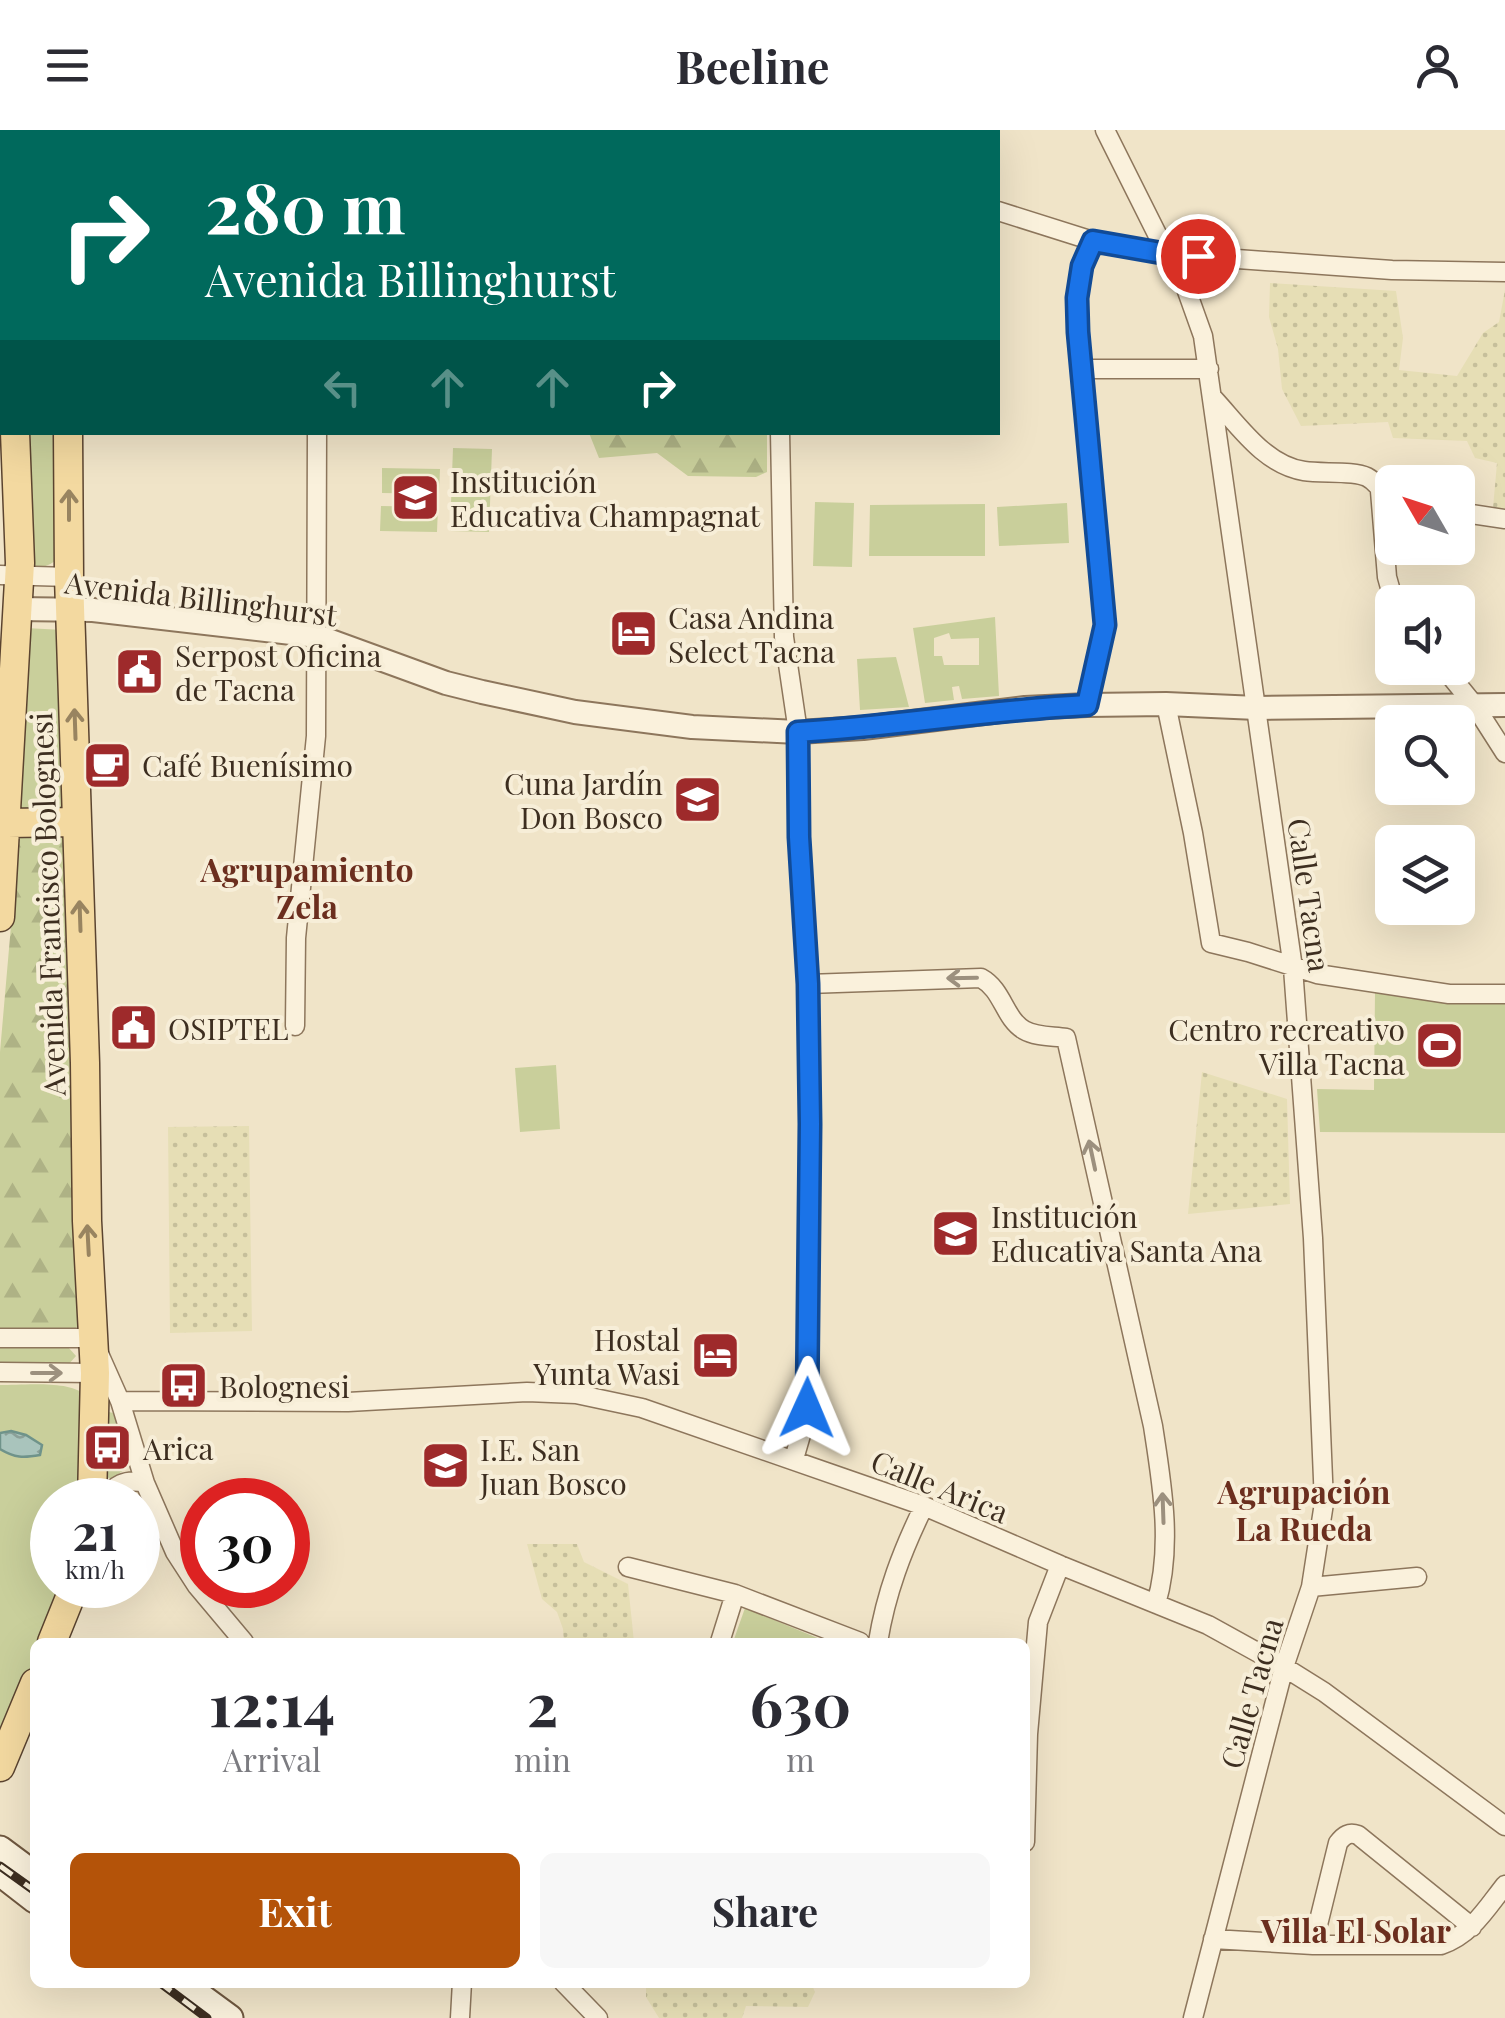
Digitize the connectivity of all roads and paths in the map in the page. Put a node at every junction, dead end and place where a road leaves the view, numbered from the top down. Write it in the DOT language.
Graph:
graph roads {
  1 [pos="1105,130"];
  2 [pos="1000,212"];
  3 [pos="1093,241"];
  4 [pos="1167,254"];
  5 [pos="1505,272"];
  6 [pos="1208,369"];
  7 [pos="1080,370"];
  8 [pos="1214,398"];
  9 [pos="16,435"];
  10 [pos="68,435"];
  11 [pos="317,435"];
  12 [pos="780,435"];
  13 [pos="1375,484"];
  14 [pos="1475,514"];
  15 [pos="1505,518"];
  16 [pos="10,575"];
  17 [pos="69,577"];
  18 [pos="18,610"];
  19 [pos="71,610"];
  20 [pos="317,636"];
  21 [pos="1458,685"];
  22 [pos="1166,704"];
  23 [pos="1505,704"];
  24 [pos="1087,705"];
  25 [pos="1474,705"];
  26 [pos="1475,706"];
  27 [pos="1375,707"];
  28 [pos="1257,708"];
  29 [pos="798,732"];
  30 [pos="1505,753"];
  31 [pos="77,822"];
  32 [pos="3,823"];
  33 [pos="0,917"];
  34 [pos="1293,968"];
  35 [pos="808,984"];
  36 [pos="1505,994"];
  37 [pos="294,1026"];
  38 [pos="0,1338"];
  39 [pos="92,1338"];
  40 [pos="0,1372"];
  41 [pos="94,1373"];
  42 [pos="120,1401"];
  43 [pos="794,1460"];
  44 [pos="92,1478"];
  45 [pos="143,1478"];
  46 [pos="924,1506"];
  47 [pos="160,1519"];
  48 [pos="1060,1566"];
  49 [pos="628,1567"];
  50 [pos="1417,1578"];
  51 [pos="1311,1586"];
  52 [pos="735,1594"];
  53 [pos="1156,1604"];
  54 [pos="66,1608"];
  55 [pos="54,1638"];
  56 [pos="241,1638"];
  57 [pos="721,1638"];
  58 [pos="850,1638"];
  59 [pos="879,1638"];
  60 [pos="1284,1667"];
  61 [pos="30,1695"];
  62 [pos="1030,1712"];
  63 [pos="0,1767"];
  64 [pos="1505,1826"];
  65 [pos="0,1849"];
  66 [pos="30,1871"];
  67 [pos="0,1874"];
  68 [pos="1505,1885"];
  69 [pos="30,1896"];
  70 [pos="1472,1927"];
  71 [pos="1213,1940"];
  72 [pos="1313,1945"];
  73 [pos="189,1988"];
  74 [pos="462,1988"];
  75 [pos="569,1988"];
  76 [pos="230,2018"];
  77 [pos="460,2018"];
  78 [pos="598,2018"];
  79 [pos="1193,2018"];
  1 -- 4 [label="street, Calle Tacna"];
  2 -- 3 [label="street"];
  3 -- 4 [label="street"];
  3 -- 7 [label="street"];
  4 -- 5 [label="street"];
  4 -- 6 [label="street, Calle Tacna"];
  6 -- 7 [label="street"];
  6 -- 8 [label="street, Calle Tacna"];
  7 -- 24 [label="street"];
  8 -- 13 [label="street"];
  8 -- 28 [label="street, Calle Tacna"];
  9 -- 16 [label="main road, Avenida Francisco Bolognesi"];
  17 -- 10 [label="main road, Avenida Francisco Bolognesi, one-way"];
  11 -- 20 [label="street"];
  12 -- 29 [label="street"];
  14 -- 15 [label="street"];
  16 -- 17 [label="street"];
  16 -- 18 [label="main road, Avenida Francisco Bolognesi"];
  17 -- 19 [label="main road, Avenida Francisco Bolognesi"];
  18 -- 19 [label="street, Avenida Billinghurst"];
  18 -- 32 [label="main road, Avenida Francisco Bolognesi"];
  19 -- 20 [label="street, Avenida Billinghurst"];
  31 -- 19 [label="main road, Avenida Francisco Bolognesi, one-way"];
  20 -- 29 [label="street, Avenida Billinghurst"];
  20 -- 37 [label="street"];
  21 -- 25 [label="street"];
  22 -- 24 [label="street, Avenida Billinghurst"];
  22 -- 28 [label="street, Avenida Billinghurst"];
  22 -- 34 [label="street"];
  23 -- 26 [label="street, Avenida Billinghurst"];
  24 -- 29 [label="street, Avenida Billinghurst"];
  26 -- 30 [label="street"];
  27 -- 28 [label="street, Avenida Billinghurst"];
  28 -- 34 [label="street, Calle Tacna"];
  29 -- 35 [label="street"];
  31 -- 32 [label="main road"];
  39 -- 31 [label="main road, Avenida Francisco Bolognesi, one-way"];
  32 -- 33 [label="main road, Avenida Francisco Bolognesi"];
  34 -- 36 [label="street"];
  34 -- 51 [label="street, Calle Tacna"];
  35 -- 43 [label="street"];
  53 -- 35 [label="street, one-way"];
  38 -- 39 [label="street"];
  39 -- 41 [label="main road, Avenida Francisco Bolognesi"];
  39 -- 42 [label="street"];
  40 -- 41 [label="street, one-way"];
  41 -- 42 [label="street"];
  41 -- 44 [label="main road, Avenida Francisco Bolognesi"];
  42 -- 43 [label="street, Calle Arica"];
  42 -- 45 [label="street"];
  43 -- 46 [label="street, Calle Arica"];
  46 -- 48 [label="street, Calle Arica"];
  46 -- 59 [label="street"];
  47 -- 56 [label="street"];
  48 -- 53 [label="street, Calle Arica"];
  48 -- 62 [label="street"];
  49 -- 52 [label="street"];
  50 -- 51 [label="street"];
  51 -- 60 [label="street, Calle Tacna"];
  52 -- 57 [label="street"];
  52 -- 58 [label="street"];
  53 -- 60 [label="street, Calle Arica"];
  54 -- 55 [label="main road"];
  60 -- 64 [label="street, Calle Arica"];
  60 -- 71 [label="street, Calle Tacna"];
  61 -- 63 [label="main road"];
  65 -- 66 [label="main road"];
  67 -- 69 [label="main road"];
  68 -- 70 [label="street"];
  70 -- 72 [label="street"];
  70 -- 72 [label="street"];
  71 -- 72 [label="street"];
  71 -- 79 [label="street, Calle Tacna"];
  73 -- 76 [label="main road"];
  74 -- 77 [label="street"];
  75 -- 78 [label="street"];
}
